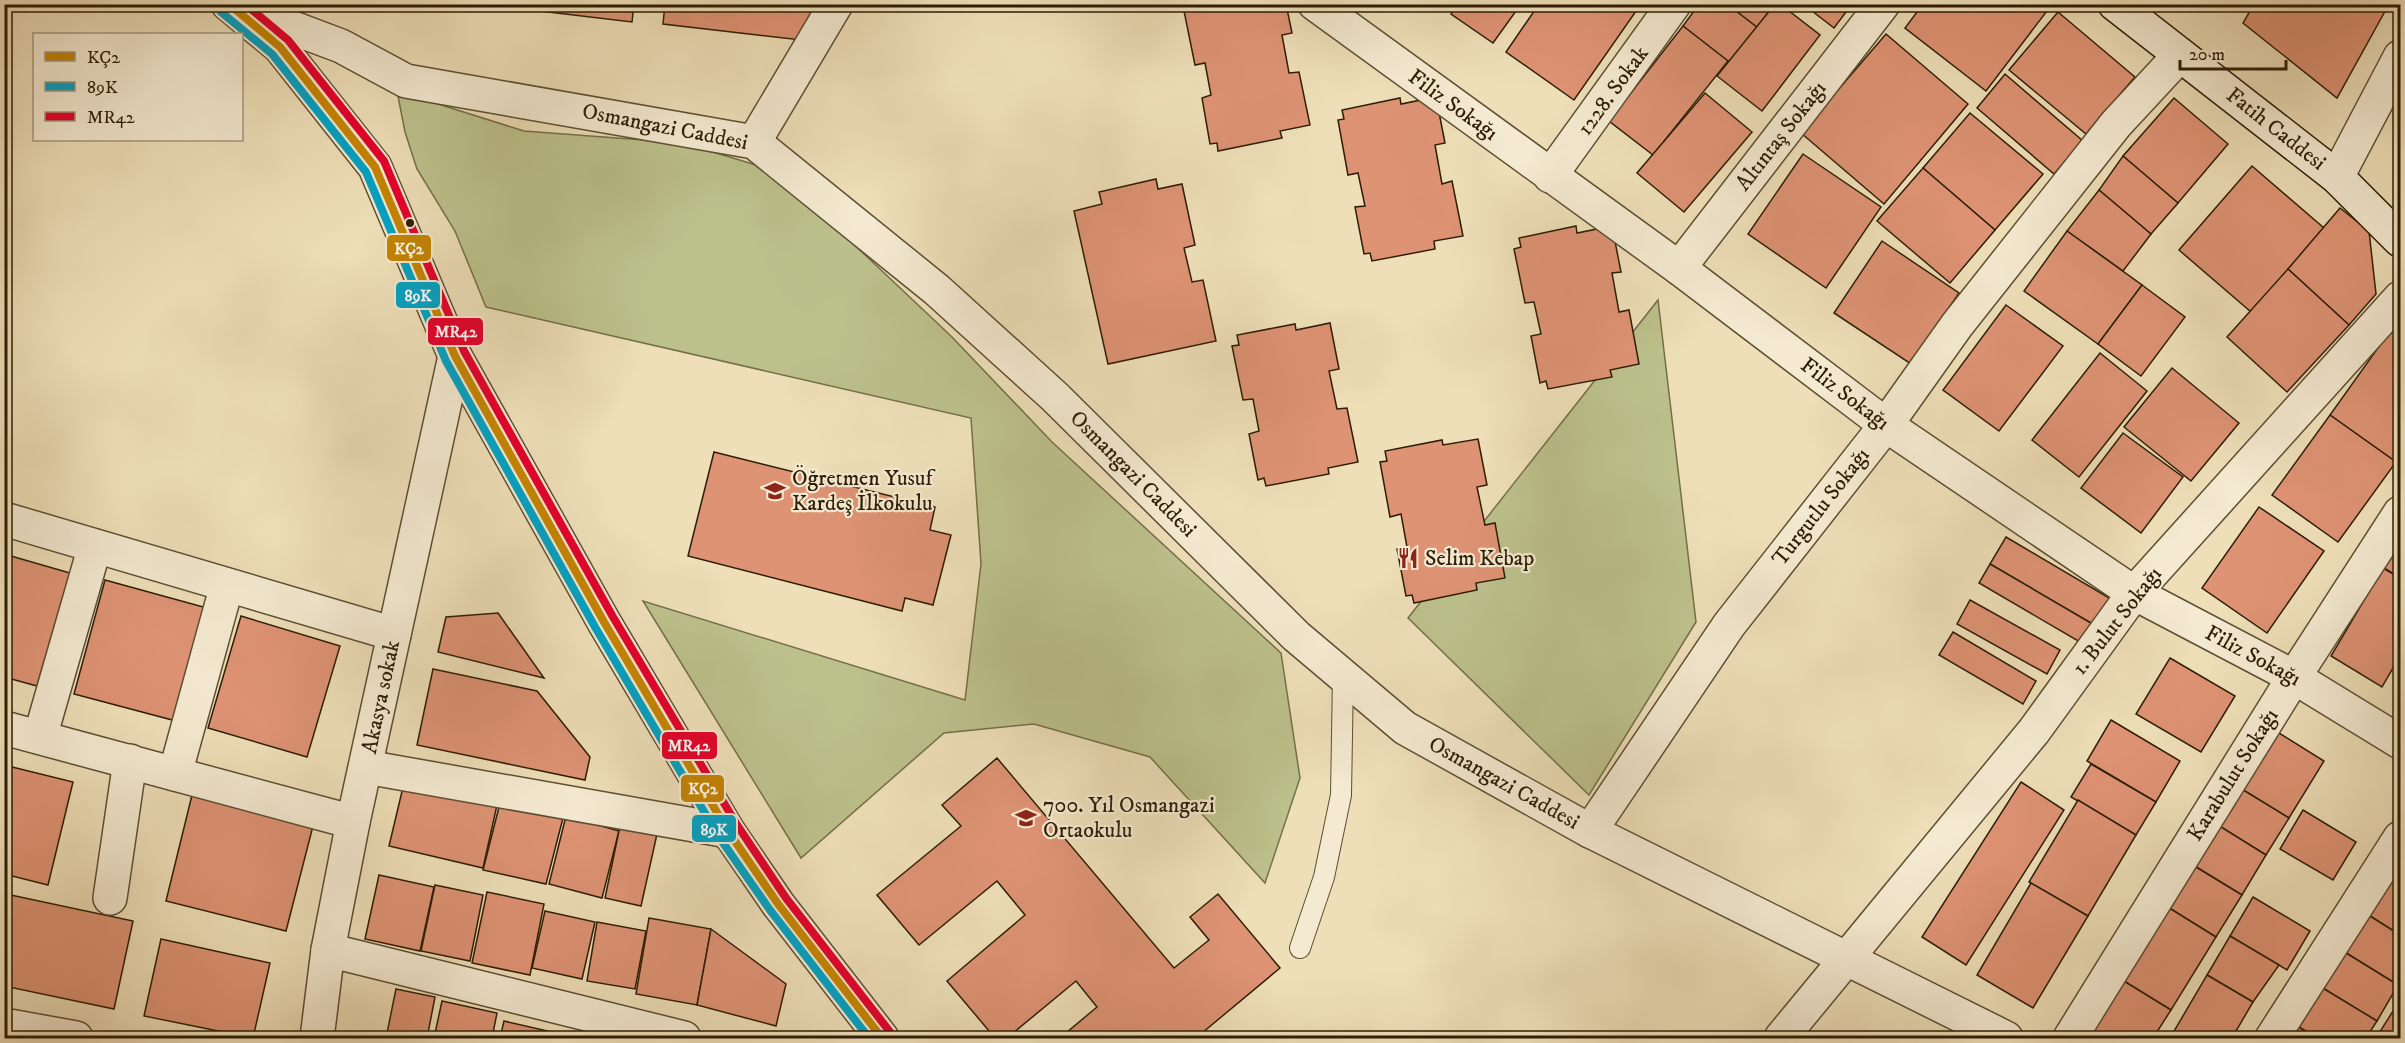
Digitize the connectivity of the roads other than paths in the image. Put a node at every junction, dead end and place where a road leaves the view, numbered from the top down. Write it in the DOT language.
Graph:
graph roads {
  1 [pos="229,4"];
  2 [pos="836,4"];
  3 [pos="1315,4"];
  4 [pos="1674,4"];
  5 [pos="1883,4"];
  6 [pos="2115,4"];
  7 [pos="2180,54"];
  8 [pos="2400,57"];
  9 [pos="754,142"];
  10 [pos="1550,176"];
  11 [pos="2337,177"];
  12 [pos="2400,240"];
  13 [pos="1679,268"];
  14 [pos="2400,298"];
  15 [pos="455,356"];
  16 [pos="1886,425"];
  17 [pos="2400,513"];
  18 [pos="4,519"];
  19 [pos="94,546"];
  20 [pos="227,585"];
  21 [pos="2134,593"];
  22 [pos="394,634"];
  23 [pos="1343,676"];
  24 [pos="2294,676"];
  25 [pos="4,728"];
  26 [pos="40,737"];
  27 [pos="2400,742"];
  28 [pos="130,761"];
  29 [pos="366,767"];
  30 [pos="175,774"];
  31 [pos="353,822"];
  32 [pos="728,831"];
  33 [pos="1590,831"];
  34 [pos="2400,838"];
  35 [pos="110,898"];
  36 [pos="1300,948"];
  37 [pos="328,950"];
  38 [pos="1850,958"];
  39 [pos="4,1025"];
  40 [pos="76,1038"];
  41 [pos="317,1038"];
  42 [pos="684,1038"];
  43 [pos="882,1038"];
  44 [pos="1781,1038"];
  45 [pos="2006,1038"];
  46 [pos="2070,1038"];
  47 [pos="2272,1038"];
  1 -- 9 [label="street, Osmangazi Caddesi"];
  1 -- 15 [label="street"];
  2 -- 9 [label="street"];
  3 -- 10 [label="street, Filiz Sokağı"];
  4 -- 10 [label="street, 1228. Sokak"];
  5 -- 13 [label="street, Altıntaş Sokağı"];
  6 -- 7 [label="street, Fatih Caddesi"];
  7 -- 11 [label="street, Fatih Caddesi"];
  7 -- 16 [label="street, Turgutlu Sokağı"];
  8 -- 11 [label="street"];
  9 -- 23 [label="street, Osmangazi Caddesi"];
  10 -- 13 [label="street, Filiz Sokağı"];
  11 -- 12 [label="street, Fatih Caddesi"];
  13 -- 16 [label="street, Filiz Sokağı"];
  14 -- 21 [label="street, 1. Bulut Sokağı"];
  15 -- 22 [label="street, Akasya sokak"];
  15 -- 32 [label="street"];
  16 -- 21 [label="street, Filiz Sokağı"];
  16 -- 33 [label="street, Turgutlu Sokağı"];
  17 -- 24 [label="street, Karabulut Sokağı"];
  18 -- 19 [label="street"];
  19 -- 20 [label="street"];
  19 -- 26 [label="street"];
  20 -- 22 [label="street"];
  20 -- 30 [label="street"];
  21 -- 24 [label="street, Filiz Sokağı"];
  21 -- 38 [label="street, 1. Bulut Sokağı"];
  22 -- 29 [label="street, Akasya sokak"];
  23 -- 33 [label="street, Osmangazi Caddesi"];
  23 -- 36 [label="lane"];
  24 -- 27 [label="street, Filiz Sokağı"];
  24 -- 46 [label="street, Karabulut Sokağı"];
  25 -- 26 [label="street"];
  26 -- 28 [label="street"];
  28 -- 30 [label="street"];
  28 -- 35 [label="street"];
  29 -- 31 [label="street, Akasya sokak"];
  29 -- 32 [label="street"];
  30 -- 31 [label="street"];
  31 -- 37 [label="street, Akasya sokak"];
  32 -- 43 [label="street"];
  33 -- 38 [label="street, Osmangazi Caddesi"];
  34 -- 47 [label="street"];
  37 -- 41 [label="street, Akasya sokak"];
  37 -- 42 [label="street"];
  38 -- 44 [label="street, 1. Bulut Sokağı"];
  38 -- 45 [label="street, Osmangazi Caddesi"];
  39 -- 40 [label="street"];
}
